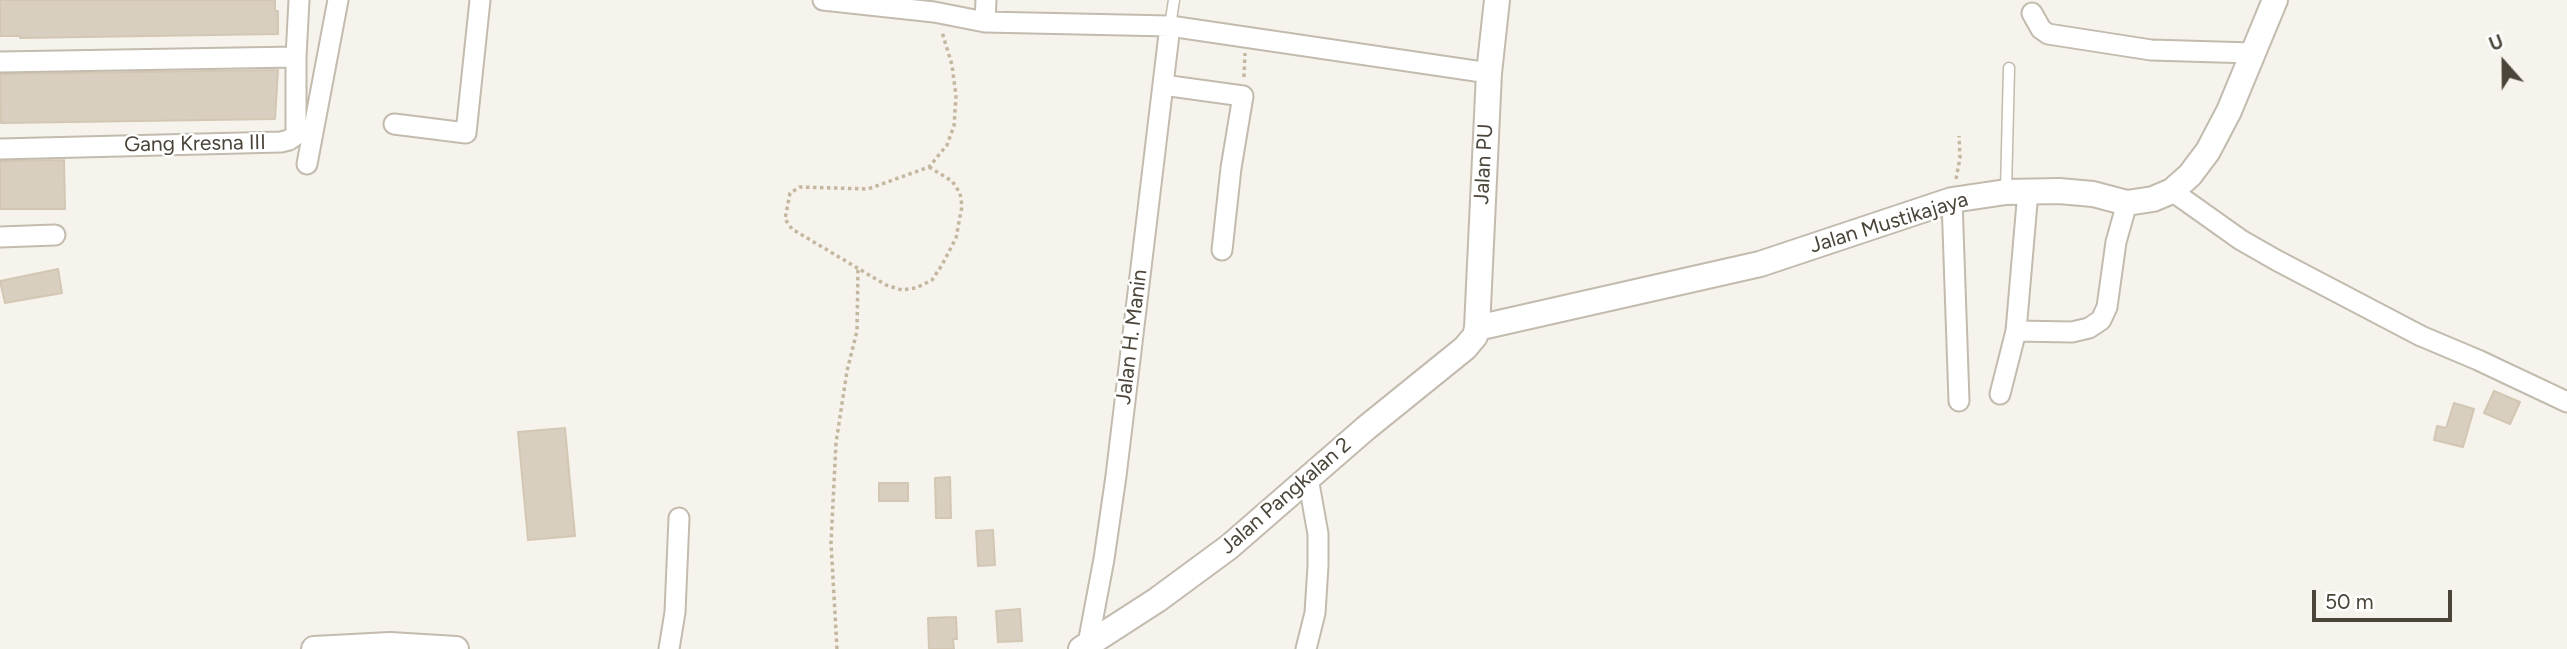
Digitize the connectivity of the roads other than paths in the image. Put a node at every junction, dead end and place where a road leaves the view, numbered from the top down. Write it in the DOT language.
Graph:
graph roads {
  1 [pos="299,0"];
  2 [pos="338,0"];
  3 [pos="480,0"];
  4 [pos="822,0"];
  5 [pos="986,0"];
  6 [pos="1174,0"];
  7 [pos="1497,0"];
  8 [pos="2275,0"];
  9 [pos="2032,13"];
  10 [pos="985,22"];
  11 [pos="1170,26"];
  12 [pos="2252,53"];
  13 [pos="296,57"];
  14 [pos="0,62"];
  15 [pos="2009,68"];
  16 [pos="1489,73"];
  17 [pos="1163,85"];
  18 [pos="394,124"];
  19 [pos="0,149"];
  20 [pos="307,164"];
  21 [pos="2172,191"];
  22 [pos="2017,192"];
  23 [pos="1952,200"];
  24 [pos="2127,203"];
  25 [pos="55,234"];
  26 [pos="0,237"];
  27 [pos="1222,250"];
  28 [pos="1478,328"];
  29 [pos="2017,331"];
  30 [pos="2000,394"];
  31 [pos="1959,401"];
  32 [pos="2567,402"];
  33 [pos="1308,478"];
  34 [pos="679,518"];
  35 [pos="1085,648"];
  36 [pos="314,649"];
  37 [pos="456,649"];
  38 [pos="669,649"];
  39 [pos="1306,649"];
  1 -- 13 [label="street, Gang Kresna III"];
  2 -- 20 [label="street"];
  3 -- 18 [label="street"];
  4 -- 10 [label="street"];
  5 -- 10 [label="street"];
  6 -- 11 [label="lane"];
  7 -- 16 [label="street, Jalan PU"];
  8 -- 12 [label="street, Jalan Mustikajaya"];
  9 -- 12 [label="street"];
  10 -- 11 [label="street"];
  11 -- 16 [label="street"];
  11 -- 17 [label="street, Jalan H. Manin"];
  12 -- 21 [label="street, Jalan Mustikajaya"];
  13 -- 14 [label="street"];
  13 -- 19 [label="street, Gang Kresna III"];
  15 -- 22 [label="lane"];
  16 -- 28 [label="street, Jalan PU"];
  17 -- 27 [label="street"];
  17 -- 35 [label="street, Jalan H. Manin"];
  21 -- 24 [label="street, Jalan Mustikajaya"];
  21 -- 32 [label="street"];
  22 -- 23 [label="street, Jalan Mustikajaya"];
  22 -- 24 [label="street, Jalan Mustikajaya"];
  22 -- 29 [label="street"];
  23 -- 28 [label="street, Jalan Mustikajaya"];
  23 -- 31 [label="street"];
  24 -- 29 [label="street"];
  25 -- 26 [label="street"];
  28 -- 33 [label="street, Jalan Pangkalan 2"];
  29 -- 30 [label="street"];
  33 -- 35 [label="street, Jalan Pangkalan 2"];
  33 -- 39 [label="street"];
  34 -- 38 [label="street"];
  36 -- 37 [label="street"];
}
